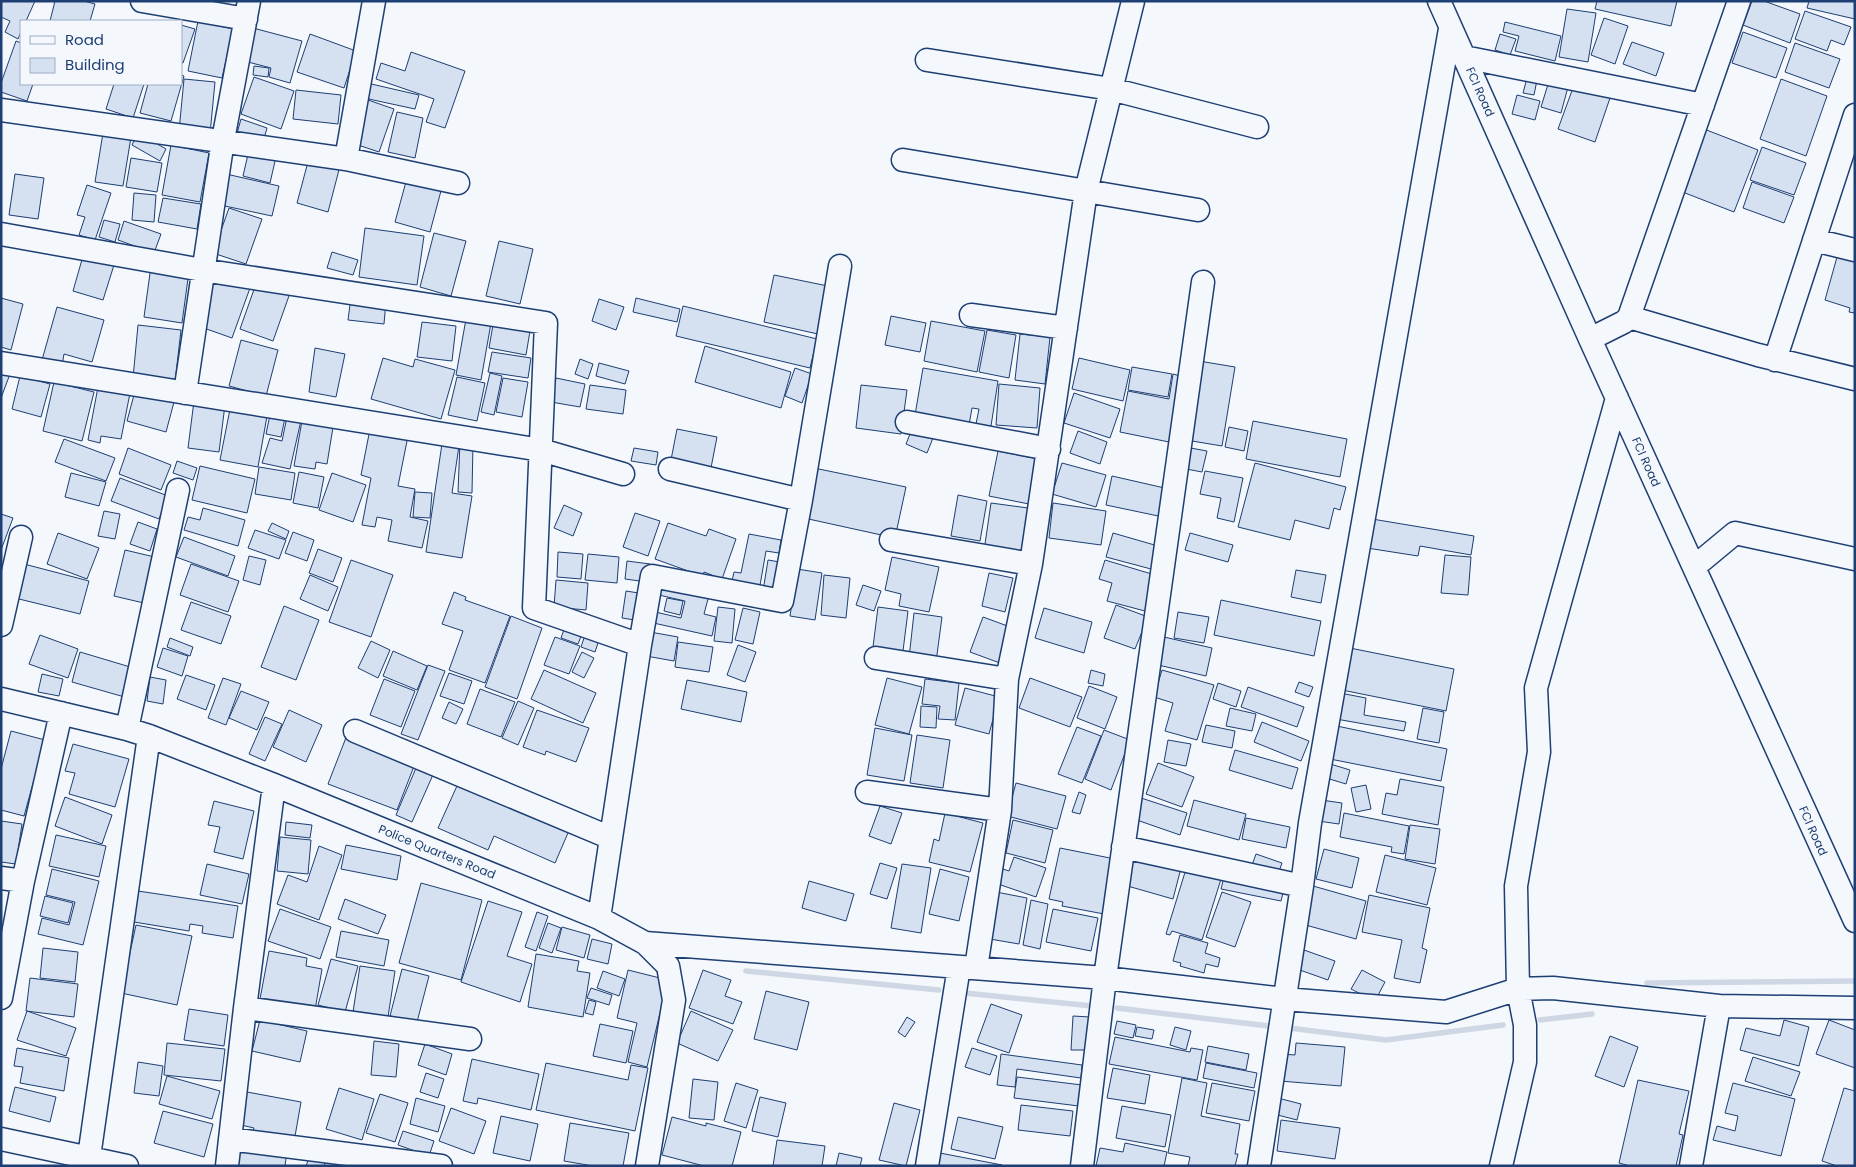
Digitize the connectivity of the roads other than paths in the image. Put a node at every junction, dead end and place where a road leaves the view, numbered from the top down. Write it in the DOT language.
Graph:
graph roads {
  1 [pos="142,1"];
  2 [pos="374,1"];
  3 [pos="1134,1"];
  4 [pos="1439,1"];
  5 [pos="1739,1"];
  6 [pos="248,10"];
  7 [pos="1450,29"];
  8 [pos="1464,57"];
  9 [pos="927,60"];
  10 [pos="1111,89"];
  11 [pos="1703,104"];
  12 [pos="1,110"];
  13 [pos="1855,115"];
  14 [pos="1257,127"];
  15 [pos="223,140"];
  16 [pos="346,159"];
  17 [pos="903,160"];
  18 [pos="458,184"];
  19 [pos="1086,191"];
  20 [pos="1198,210"];
  21 [pos="1,234"];
  22 [pos="1814,240"];
  23 [pos="1855,250"];
  24 [pos="840,266"];
  25 [pos="202,270"];
  26 [pos="1203,282"];
  27 [pos="971,314"];
  28 [pos="1630,317"];
  29 [pos="1066,328"];
  30 [pos="1590,339"];
  31 [pos="1775,360"];
  32 [pos="1,363"];
  33 [pos="1855,379"];
  34 [pos="185,393"];
  35 [pos="1617,398"];
  36 [pos="907,422"];
  37 [pos="1049,449"];
  38 [pos="540,450"];
  39 [pos="670,469"];
  40 [pos="623,474"];
  41 [pos="178,490"];
  42 [pos="801,500"];
  43 [pos="21,537"];
  44 [pos="892,540"];
  45 [pos="1854,556"];
  46 [pos="1031,564"];
  47 [pos="1694,567"];
  48 [pos="1,625"];
  49 [pos="640,645"];
  50 [pos="876,658"];
  51 [pos="1006,680"];
  52 [pos="1,699"];
  53 [pos="60,713"];
  54 [pos="127,729"];
  55 [pos="355,731"];
  56 [pos="149,736"];
  57 [pos="274,785"];
  58 [pos="867,792"];
  59 [pos="1000,810"];
  60 [pos="612,838"];
  61 [pos="1123,847"];
  62 [pos="1,878"];
  63 [pos="23,881"];
  64 [pos="1302,886"];
  65 [pos="599,918"];
  66 [pos="1855,922"];
  67 [pos="645,943"];
  68 [pos="967,967"];
  69 [pos="1105,978"];
  70 [pos="1518,989"];
  71 [pos="1,998"];
  72 [pos="1284,999"];
  73 [pos="1719,1006"];
  74 [pos="245,1008"];
  75 [pos="1855,1008"];
  76 [pos="470,1039"];
  77 [pos="1,1139"];
  78 [pos="230,1139"];
  79 [pos="90,1156"];
  80 [pos="127,1166"];
  81 [pos="227,1166"];
  82 [pos="440,1166"];
  83 [pos="648,1166"];
  84 [pos="927,1166"];
  85 [pos="1082,1166"];
  86 [pos="1260,1166"];
  87 [pos="1501,1166"];
  88 [pos="1691,1166"];
  1 -- 6 [label="street"];
  2 -- 16 [label="street"];
  3 -- 10 [label="street"];
  4 -- 7 [label="street, FCI Road"];
  5 -- 11 [label="street"];
  6 -- 15 [label="street"];
  7 -- 8 [label="street, FCI Road"];
  7 -- 64 [label="street"];
  8 -- 11 [label="street"];
  8 -- 30 [label="street, FCI Road"];
  9 -- 10 [label="street"];
  10 -- 14 [label="street"];
  10 -- 19 [label="street"];
  11 -- 28 [label="street"];
  12 -- 15 [label="street"];
  13 -- 22 [label="street"];
  15 -- 16 [label="street"];
  15 -- 25 [label="street"];
  16 -- 18 [label="street"];
  17 -- 19 [label="street"];
  19 -- 20 [label="street"];
  19 -- 29 [label="street"];
  21 -- 25 [label="street"];
  22 -- 23 [label="street"];
  22 -- 31 [label="street"];
  24 -- 42 [label="street"];
  25 -- 34 [label="street"];
  25 -- 38 [label="street"];
  26 -- 61 [label="street"];
  27 -- 29 [label="street"];
  28 -- 30 [label="street"];
  28 -- 31 [label="street"];
  29 -- 37 [label="street"];
  30 -- 35 [label="street, FCI Road"];
  31 -- 33 [label="street"];
  32 -- 34 [label="street"];
  34 -- 38 [label="street"];
  35 -- 47 [label="street, FCI Road"];
  35 -- 70 [label="street"];
  36 -- 37 [label="street"];
  37 -- 46 [label="street"];
  38 -- 40 [label="street"];
  38 -- 49 [label="street"];
  39 -- 42 [label="street"];
  41 -- 54 [label="street"];
  42 -- 49 [label="street"];
  43 -- 48 [label="street"];
  44 -- 46 [label="street"];
  45 -- 47 [label="street"];
  46 -- 51 [label="street"];
  47 -- 66 [label="street, FCI Road"];
  49 -- 60 [label="street"];
  50 -- 51 [label="street"];
  51 -- 59 [label="street"];
  52 -- 53 [label="street, Police Quarters Road"];
  53 -- 54 [label="street, Police Quarters Road"];
  53 -- 63 [label="street"];
  54 -- 56 [label="street, Police Quarters Road"];
  55 -- 60 [label="street"];
  56 -- 57 [label="street, Police Quarters Road"];
  56 -- 79 [label="street"];
  57 -- 65 [label="street, Police Quarters Road"];
  57 -- 74 [label="street"];
  58 -- 59 [label="street"];
  59 -- 68 [label="street"];
  60 -- 65 [label="street"];
  61 -- 64 [label="street"];
  61 -- 69 [label="street"];
  62 -- 63 [label="street"];
  63 -- 71 [label="street"];
  64 -- 72 [label="street"];
  65 -- 67 [label="street, Police Quarters Road"];
  67 -- 68 [label="street"];
  67 -- 83 [label="street, Police Quarters Road"];
  68 -- 69 [label="street"];
  68 -- 84 [label="street"];
  69 -- 72 [label="street"];
  69 -- 85 [label="street"];
  70 -- 72 [label="street"];
  70 -- 73 [label="street"];
  70 -- 87 [label="street"];
  72 -- 86 [label="street"];
  73 -- 75 [label="street"];
  73 -- 88 [label="street"];
  74 -- 76 [label="street"];
  74 -- 78 [label="street"];
  77 -- 79 [label="street"];
  78 -- 81 [label="street"];
  78 -- 82 [label="street"];
  79 -- 80 [label="street"];
}
